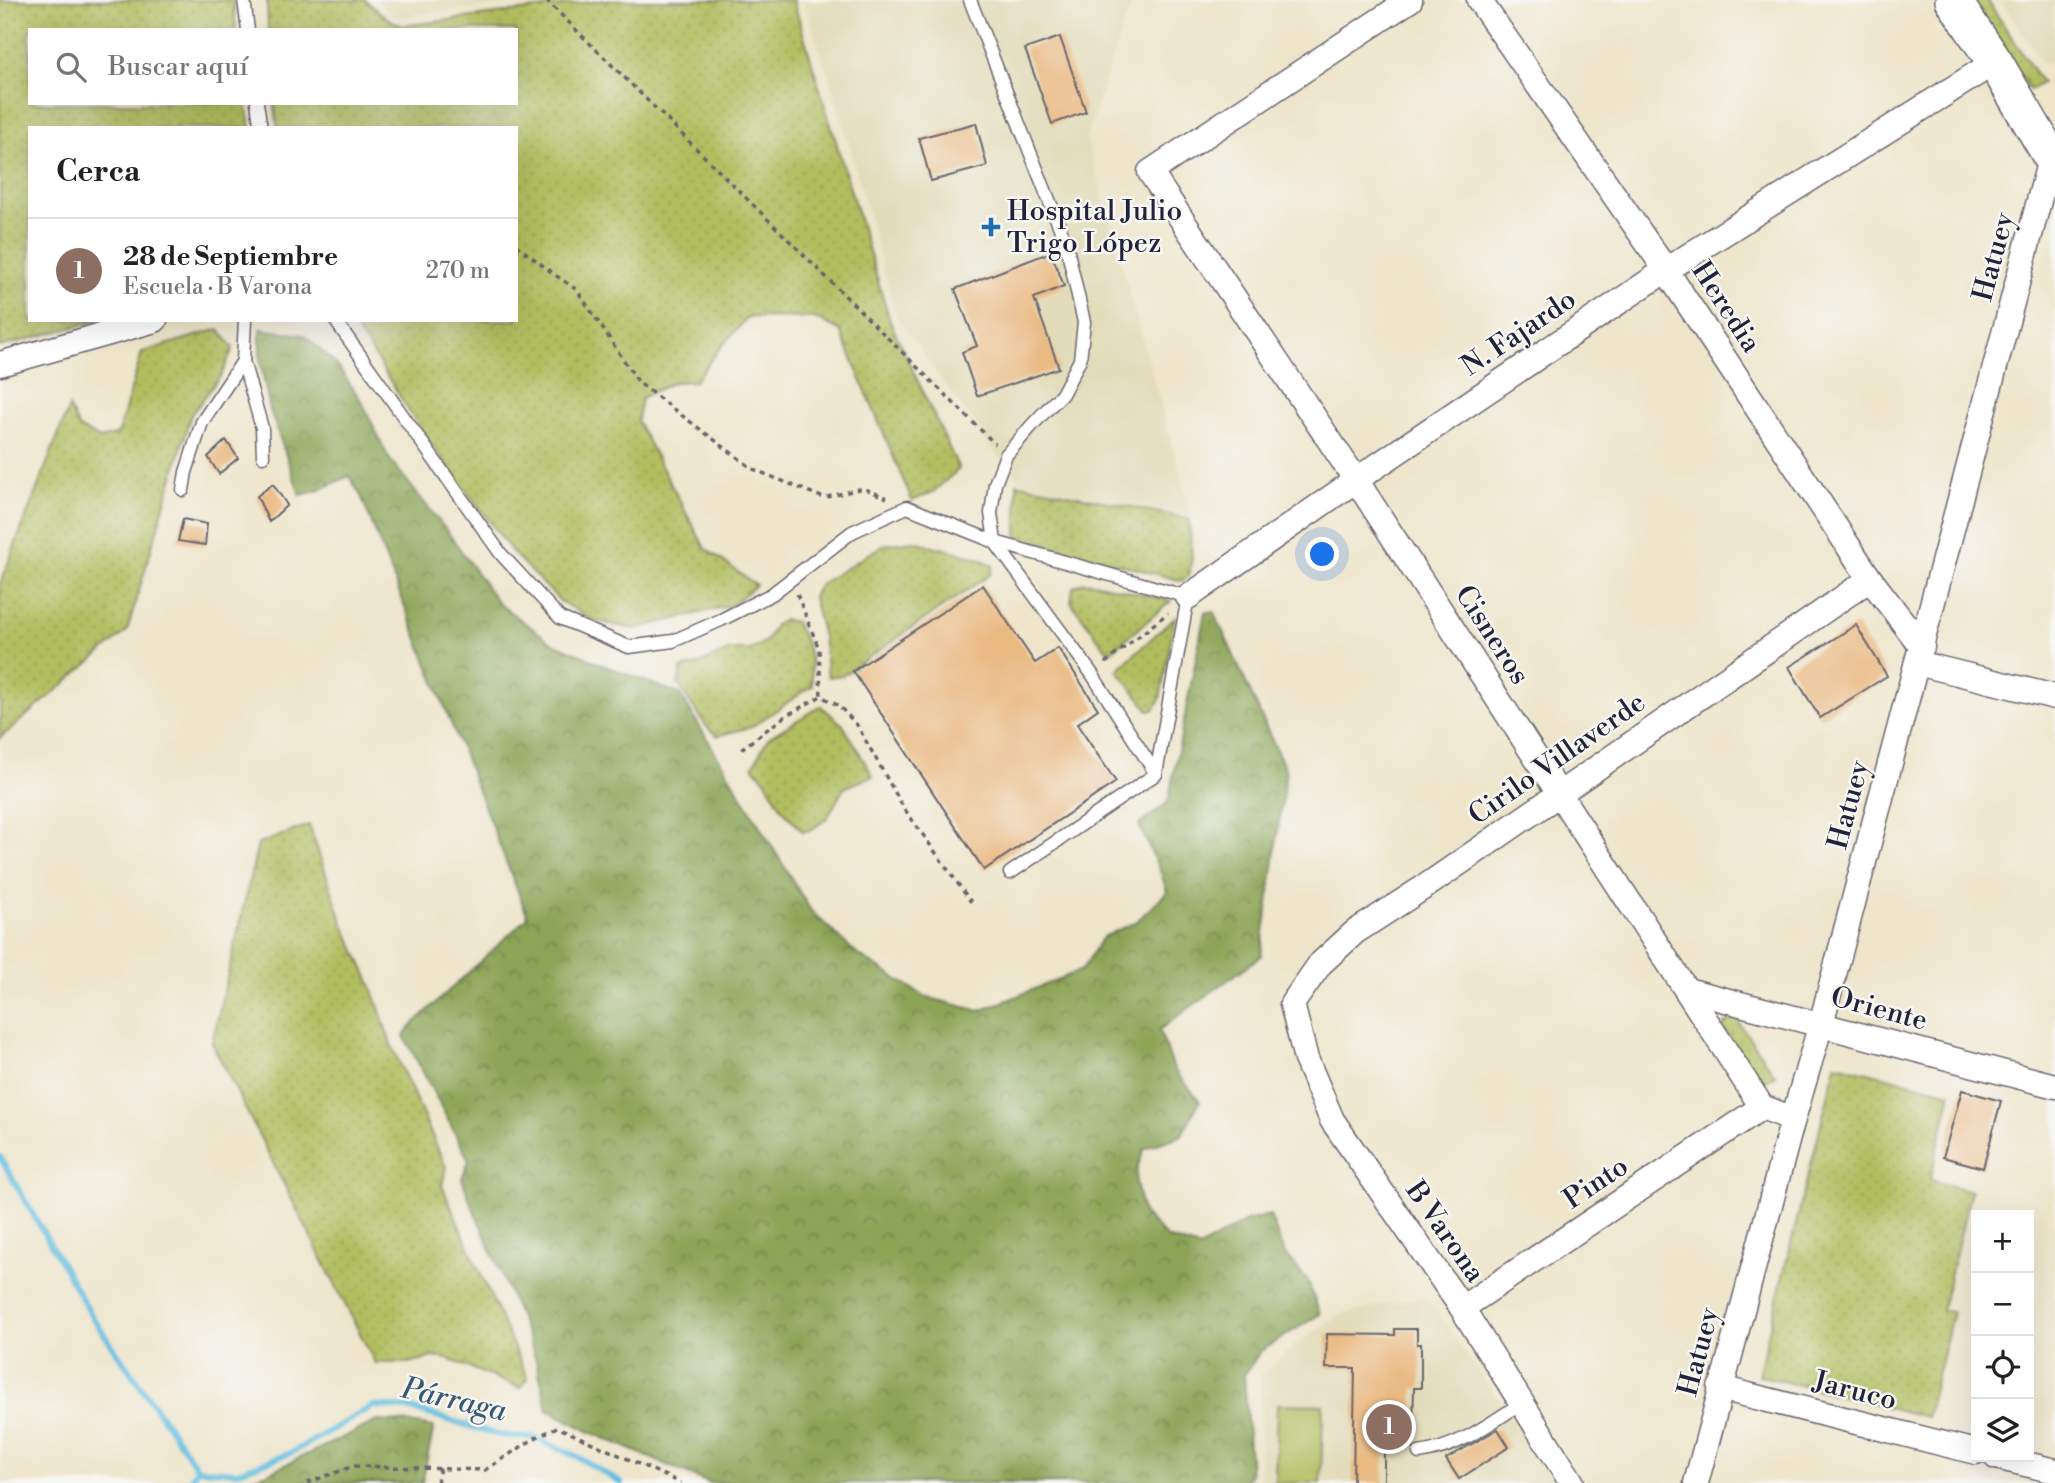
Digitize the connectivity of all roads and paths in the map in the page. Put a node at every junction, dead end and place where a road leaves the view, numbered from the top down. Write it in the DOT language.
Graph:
graph roads {
  1 [pos="244,0"];
  2 [pos="546,0"];
  3 [pos="970,0"];
  4 [pos="1410,0"];
  5 [pos="1479,0"];
  6 [pos="1953,0"];
  7 [pos="248,28"];
  8 [pos="1995,62"];
  9 [pos="257,105"];
  10 [pos="261,126"];
  11 [pos="2054,154"];
  12 [pos="518,247"];
  13 [pos="1666,270"];
  14 [pos="148,322"];
  15 [pos="245,322"];
  16 [pos="336,322"];
  17 [pos="243,361"];
  18 [pos="0,364"];
  19 [pos="1006,455"];
  20 [pos="263,456"];
  21 [pos="1356,480"];
  22 [pos="183,490"];
  23 [pos="907,507"];
  24 [pos="995,542"];
  25 [pos="792,579"];
  26 [pos="1870,579"];
  27 [pos="1188,597"];
  28 [pos="1919,655"];
  29 [pos="1092,674"];
  30 [pos="821,696"];
  31 [pos="2055,697"];
  32 [pos="741,748"];
  33 [pos="1156,774"];
  34 [pos="1559,793"];
  35 [pos="1010,873"];
  36 [pos="971,902"];
  37 [pos="1687,990"];
  38 [pos="1293,1004"];
  39 [pos="1821,1024"];
  40 [pos="2055,1086"];
  41 [pos="1762,1107"];
  42 [pos="1793,1119"];
  43 [pos="1462,1308"];
  44 [pos="1720,1388"];
  45 [pos="1522,1403"];
  46 [pos="1971,1451"];
  47 [pos="1419,1453"];
  48 [pos="2017,1462"];
  49 [pos="440,1468"];
  50 [pos="2055,1471"];
  51 [pos="307,1483"];
  52 [pos="438,1483"];
  53 [pos="681,1483"];
  54 [pos="1572,1483"];
  55 [pos="1696,1483"];
  1 -- 7 [label="lane"];
  2 -- 19 [label="path"];
  3 -- 19 [label="lane"];
  4 -- 21 [label="street, Cisneros"];
  5 -- 13 [label="street, Heredia"];
  6 -- 8 [label="street"];
  8 -- 11 [label="street"];
  8 -- 13 [label="street, N. Fajardo"];
  9 -- 10 [label="lane"];
  11 -- 28 [label="street, Hatuey"];
  12 -- 23 [label="path"];
  13 -- 21 [label="street, N. Fajardo"];
  13 -- 26 [label="street, Heredia"];
  14 -- 18 [label="street"];
  15 -- 17 [label="lane"];
  16 -- 25 [label="lane"];
  17 -- 20 [label="lane"];
  17 -- 22 [label="lane"];
  19 -- 24 [label="lane"];
  21 -- 27 [label="street, N. Fajardo"];
  21 -- 34 [label="street, Cisneros"];
  23 -- 24 [label="lane"];
  23 -- 25 [label="lane"];
  24 -- 27 [label="lane"];
  24 -- 29 [label="lane"];
  25 -- 30 [label="path"];
  26 -- 28 [label="street, Heredia"];
  26 -- 34 [label="street, Cirilo Villaverde"];
  27 -- 29 [label="path"];
  27 -- 33 [label="lane"];
  28 -- 31 [label="street"];
  28 -- 39 [label="street, Hatuey"];
  29 -- 33 [label="lane"];
  30 -- 32 [label="path"];
  30 -- 36 [label="path"];
  33 -- 35 [label="lane"];
  34 -- 37 [label="street, Cisneros"];
  34 -- 38 [label="street, Cirilo Villaverde"];
  37 -- 39 [label="street, Oriente"];
  37 -- 41 [label="street, Cisneros"];
  38 -- 43 [label="street, B Varona"];
  39 -- 40 [label="street, Oriente"];
  39 -- 42 [label="street, Hatuey"];
  41 -- 42 [label="street"];
  41 -- 43 [label="street, Pinto"];
  42 -- 44 [label="street, Hatuey"];
  43 -- 45 [label="street, B Varona"];
  44 -- 46 [label="street, Jaruco"];
  44 -- 55 [label="street, Hatuey"];
  45 -- 47 [label="lane"];
  45 -- 54 [label="street, B Varona"];
  48 -- 50 [label="street"];
  49 -- 51 [label="path"];
  49 -- 52 [label="path"];
  49 -- 53 [label="path"];
}
